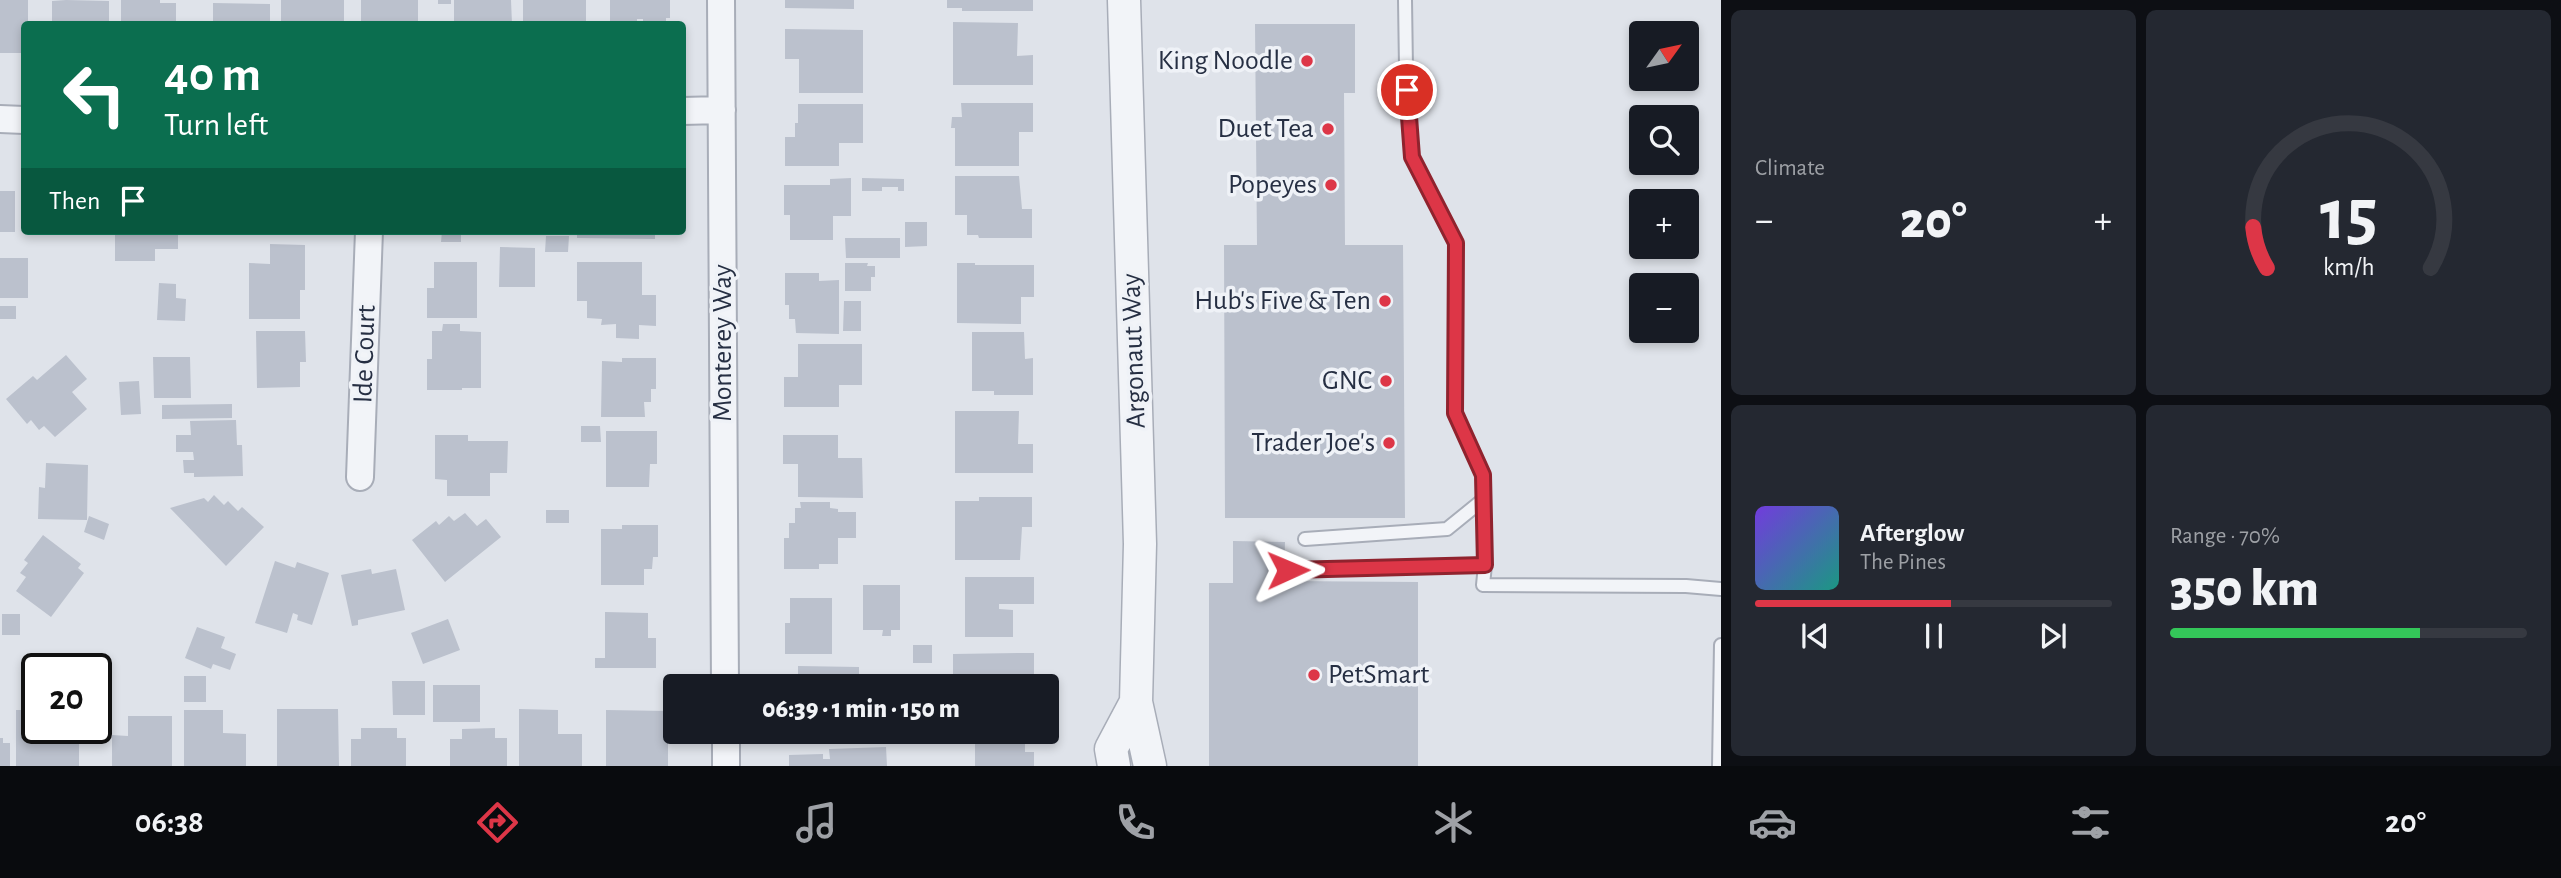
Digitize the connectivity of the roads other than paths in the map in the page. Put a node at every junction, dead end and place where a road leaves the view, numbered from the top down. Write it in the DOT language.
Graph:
graph roads {
  1 [pos="721,0"];
  2 [pos="1124,0"];
  3 [pos="1405,0"];
  4 [pos="722,110"];
  5 [pos="686,111"];
  6 [pos="0,120"];
  7 [pos="21,120"];
  8 [pos="369,235"];
  9 [pos="360,477"];
  10 [pos="1484,499"];
  11 [pos="1305,540"];
  12 [pos="1485,565"];
  13 [pos="1288,570"];
  14 [pos="1721,589"];
  15 [pos="1721,645"];
  16 [pos="725,674"];
  17 [pos="1136,702"];
  18 [pos="726,744"];
  19 [pos="726,766"];
  20 [pos="1114,766"];
  21 [pos="1150,766"];
  22 [pos="1719,766"];
  1 -- 4 [label="street, Monterey Way"];
  2 -- 17 [label="street, Argonaut Way"];
  3 -- 10 [label="lane"];
  4 -- 5 [label="street"];
  4 -- 16 [label="street, Monterey Way"];
  6 -- 7 [label="street"];
  8 -- 9 [label="street, Ide Court"];
  10 -- 11 [label="lane"];
  10 -- 12 [label="lane"];
  12 -- 13 [label="lane"];
  12 -- 14 [label="lane"];
  15 -- 22 [label="lane"];
  17 -- 20 [label="street, Argonaut Way"];
  17 -- 21 [label="street, Argonaut Way"];
  18 -- 19 [label="street"];
}
